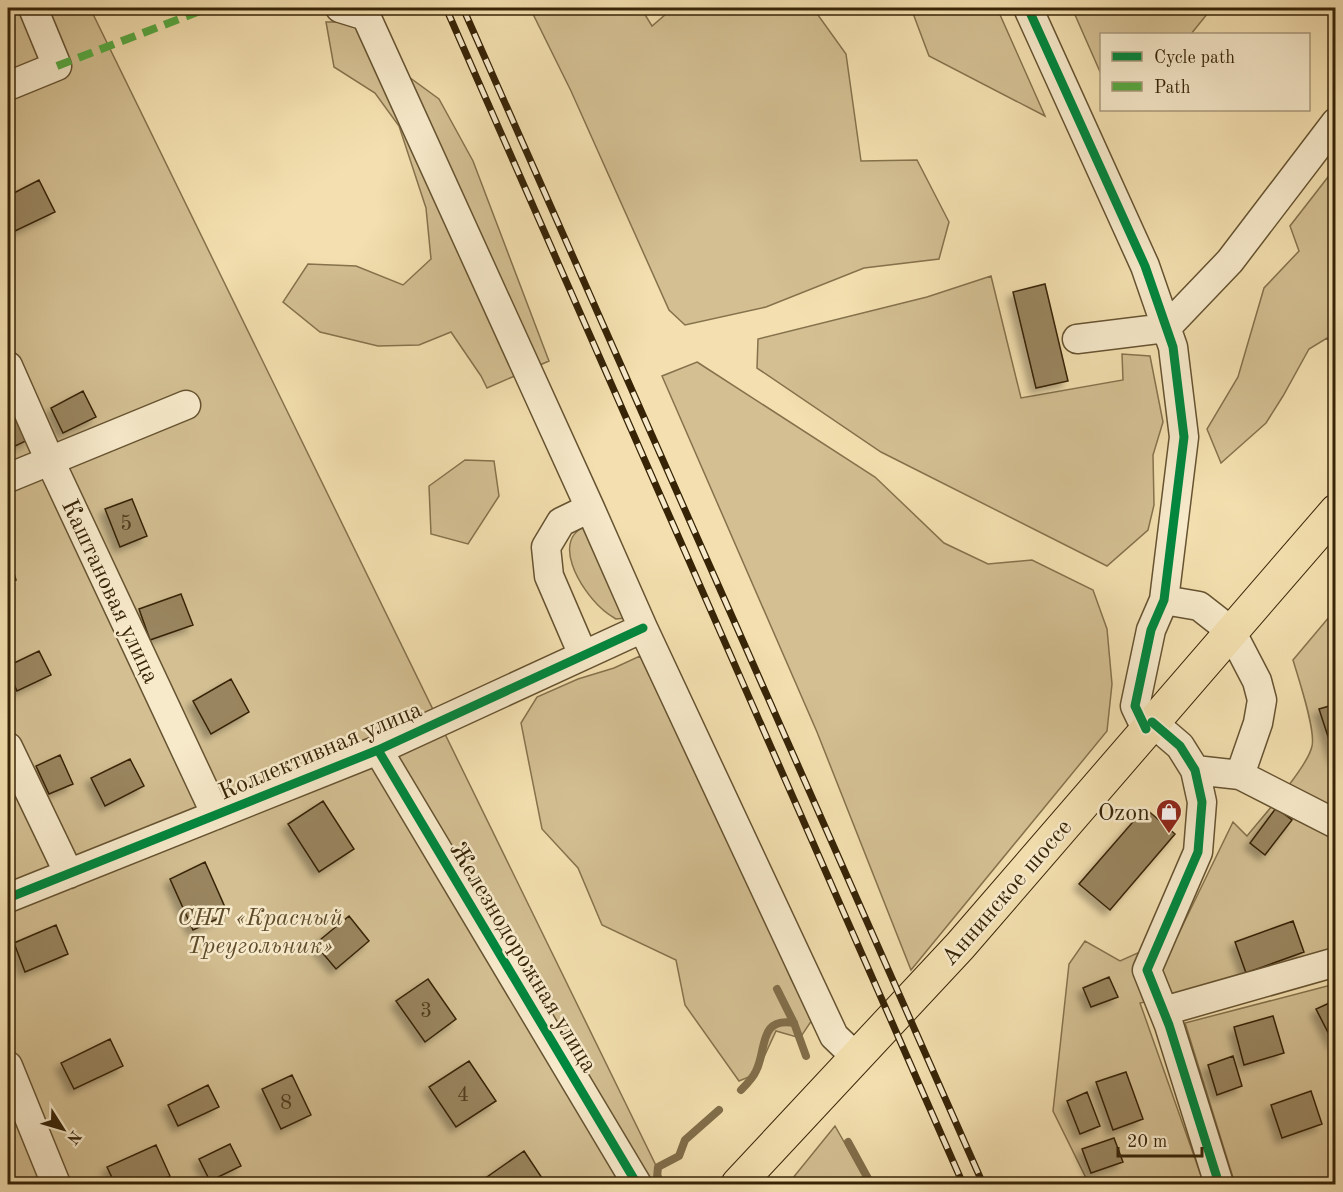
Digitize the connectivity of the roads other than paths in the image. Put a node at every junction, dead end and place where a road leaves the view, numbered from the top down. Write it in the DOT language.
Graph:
graph roads {
  1 [pos="33,8"];
  2 [pos="1028,8"];
  3 [pos="357,10"];
  4 [pos="8,86"];
  5 [pos="1335,122"];
  6 [pos="1166,328"];
  7 [pos="1077,339"];
  8 [pos="8,366"];
  9 [pos="186,405"];
  10 [pos="50,461"];
  11 [pos="8,478"];
  12 [pos="590,508"];
  13 [pos="1335,511"];
  14 [pos="1164,600"];
  15 [pos="643,628"];
  16 [pos="1231,631"];
  17 [pos="583,655"];
  18 [pos="1149,726"];
  19 [pos="8,747"];
  20 [pos="378,750"];
  21 [pos="1195,770"];
  22 [pos="1240,775"];
  23 [pos="216,815"];
  24 [pos="1335,824"];
  25 [pos="69,874"];
  26 [pos="8,898"];
  27 [pos="1335,963"];
  28 [pos="1164,1011"];
  29 [pos="857,1058"];
  30 [pos="8,1066"];
  31 [pos="56,1185"];
  32 [pos="637,1185"];
  33 [pos="738,1185"];
  34 [pos="1219,1185"];
  1 -- 4 [label="street"];
  2 -- 6 [label="street"];
  3 -- 12 [label="street"];
  5 -- 6 [label="street"];
  6 -- 7 [label="street"];
  6 -- 14 [label="street"];
  8 -- 10 [label="street, Каштановая улица"];
  9 -- 10 [label="street"];
  10 -- 11 [label="street"];
  10 -- 23 [label="street, Каштановая улица"];
  12 -- 15 [label="street"];
  12 -- 17 [label="street"];
  13 -- 16 [label="main road, Аннинское шоссе"];
  14 -- 16 [label="street"];
  14 -- 18 [label="street"];
  15 -- 17 [label="street, Коллективная улица"];
  15 -- 29 [label="street"];
  16 -- 18 [label="main road, Аннинское шоссе"];
  16 -- 22 [label="street"];
  17 -- 20 [label="street, Коллективная улица"];
  18 -- 21 [label="street"];
  18 -- 29 [label="main road, Аннинское шоссе"];
  19 -- 25 [label="street"];
  20 -- 23 [label="street, Коллективная улица"];
  20 -- 32 [label="street, Железнодорожная улица"];
  21 -- 22 [label="street"];
  21 -- 28 [label="street"];
  22 -- 24 [label="street"];
  23 -- 25 [label="street, Коллективная улица"];
  25 -- 26 [label="street, Коллективная улица"];
  27 -- 28 [label="street"];
  28 -- 34 [label="street"];
  29 -- 33 [label="main road, Аннинское шоссе"];
  30 -- 31 [label="street"];
}
